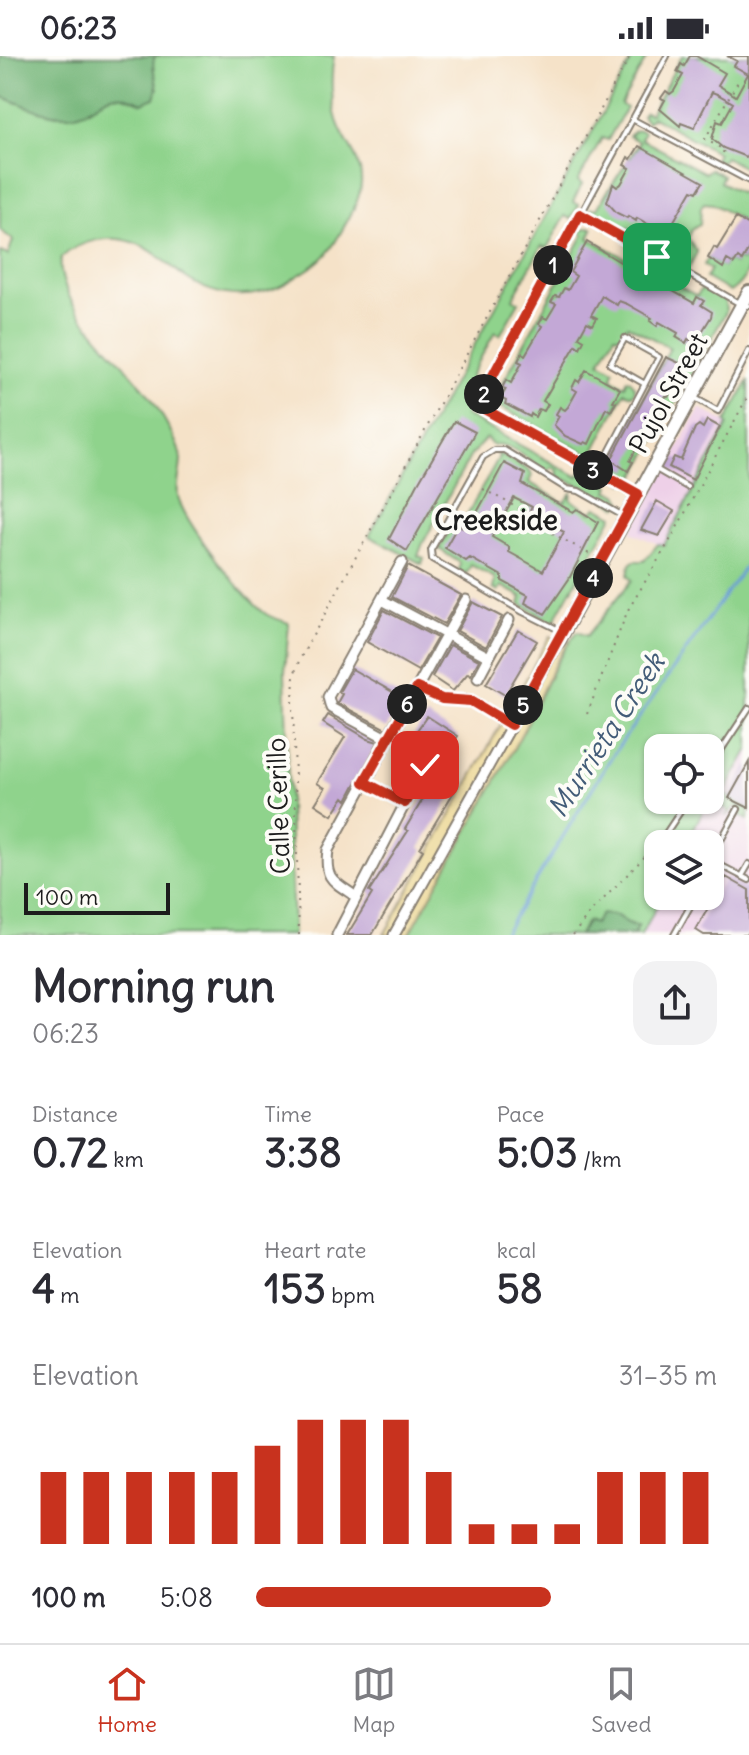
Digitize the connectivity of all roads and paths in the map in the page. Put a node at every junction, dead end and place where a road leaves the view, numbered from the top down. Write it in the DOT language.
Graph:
graph roads {
  1 [pos="630,56"];
  2 [pos="667,56"];
  3 [pos="740,78"];
  4 [pos="632,119"];
  5 [pos="723,153"];
  6 [pos="749,181"];
  7 [pos="580,214"];
  8 [pos="659,259"];
  9 [pos="683,271"];
  10 [pos="749,292"];
  11 [pos="746,305"];
  12 [pos="749,351"];
  13 [pos="645,384"];
  14 [pos="749,394"];
  15 [pos="692,396"];
  16 [pos="652,467"];
  17 [pos="598,473"];
  18 [pos="687,487"];
  19 [pos="483,489"];
  20 [pos="638,494"];
  21 [pos="526,516"];
  22 [pos="626,518"];
  23 [pos="552,533"];
  24 [pos="593,556"];
  25 [pos="402,562"];
  26 [pos="382,600"];
  27 [pos="466,600"];
  28 [pos="509,620"];
  29 [pos="447,635"];
  30 [pos="561,637"];
  31 [pos="489,657"];
  32 [pos="478,678"];
  33 [pos="417,688"];
  34 [pos="749,708"];
  35 [pos="587,714"];
  36 [pos="511,725"];
  37 [pos="388,739"];
  38 [pos="724,746"];
  39 [pos="425,765"];
  40 [pos="364,782"];
  41 [pos="405,803"];
  42 [pos="738,809"];
  43 [pos="724,835"];
  44 [pos="644,857"];
  45 [pos="749,864"];
  46 [pos="724,867"];
  47 [pos="742,876"];
  48 [pos="749,880"];
  49 [pos="355,896"];
  50 [pos="688,910"];
  51 [pos="299,935"];
  52 [pos="337,935"];
  53 [pos="394,935"];
  54 [pos="573,935"];
  55 [pos="674,935"];
  1 -- 51 [label="path, Calle Cerillo"];
  2 -- 4 [label="lane"];
  3 -- 5 [label="path"];
  4 -- 6 [label="lane"];
  4 -- 7 [label="lane"];
  7 -- 8 [label="lane"];
  7 -- 17 [label="lane"];
  9 -- 11 [label="lane"];
  10 -- 11 [label="street, Pujol Street"];
  11 -- 15 [label="street, Pujol Street"];
  12 -- 15 [label="lane"];
  13 -- 13 [label="lane"];
  13 -- 17 [label="lane"];
  14 -- 35 [label="path"];
  15 -- 16 [label="street, Pujol Street"];
  16 -- 18 [label="lane"];
  16 -- 20 [label="street, Pujol Street"];
  17 -- 20 [label="lane"];
  19 -- 21 [label="path"];
  20 -- 22 [label="street, Pujol Street"];
  22 -- 30 [label="street, Pujol Street"];
  22 -- 30 [label="lane"];
  23 -- 24 [label="path"];
  25 -- 26 [label="street"];
  26 -- 29 [label="street"];
  26 -- 37 [label="street"];
  27 -- 29 [label="street"];
  28 -- 31 [label="street"];
  29 -- 31 [label="street"];
  29 -- 33 [label="street"];
  30 -- 36 [label="street, Pujol Street"];
  31 -- 32 [label="street"];
  33 -- 36 [label="street"];
  33 -- 37 [label="street"];
  34 -- 38 [label="lane"];
  36 -- 53 [label="street, Pujol Street"];
  37 -- 40 [label="street"];
  39 -- 41 [label="street"];
  40 -- 41 [label="street"];
  40 -- 49 [label="street"];
  41 -- 49 [label="street"];
  42 -- 43 [label="lane"];
  44 -- 54 [label="path"];
  45 -- 47 [label="lane"];
  46 -- 47 [label="lane"];
  47 -- 48 [label="lane"];
  49 -- 52 [label="street"];
  50 -- 55 [label="lane"];
}
